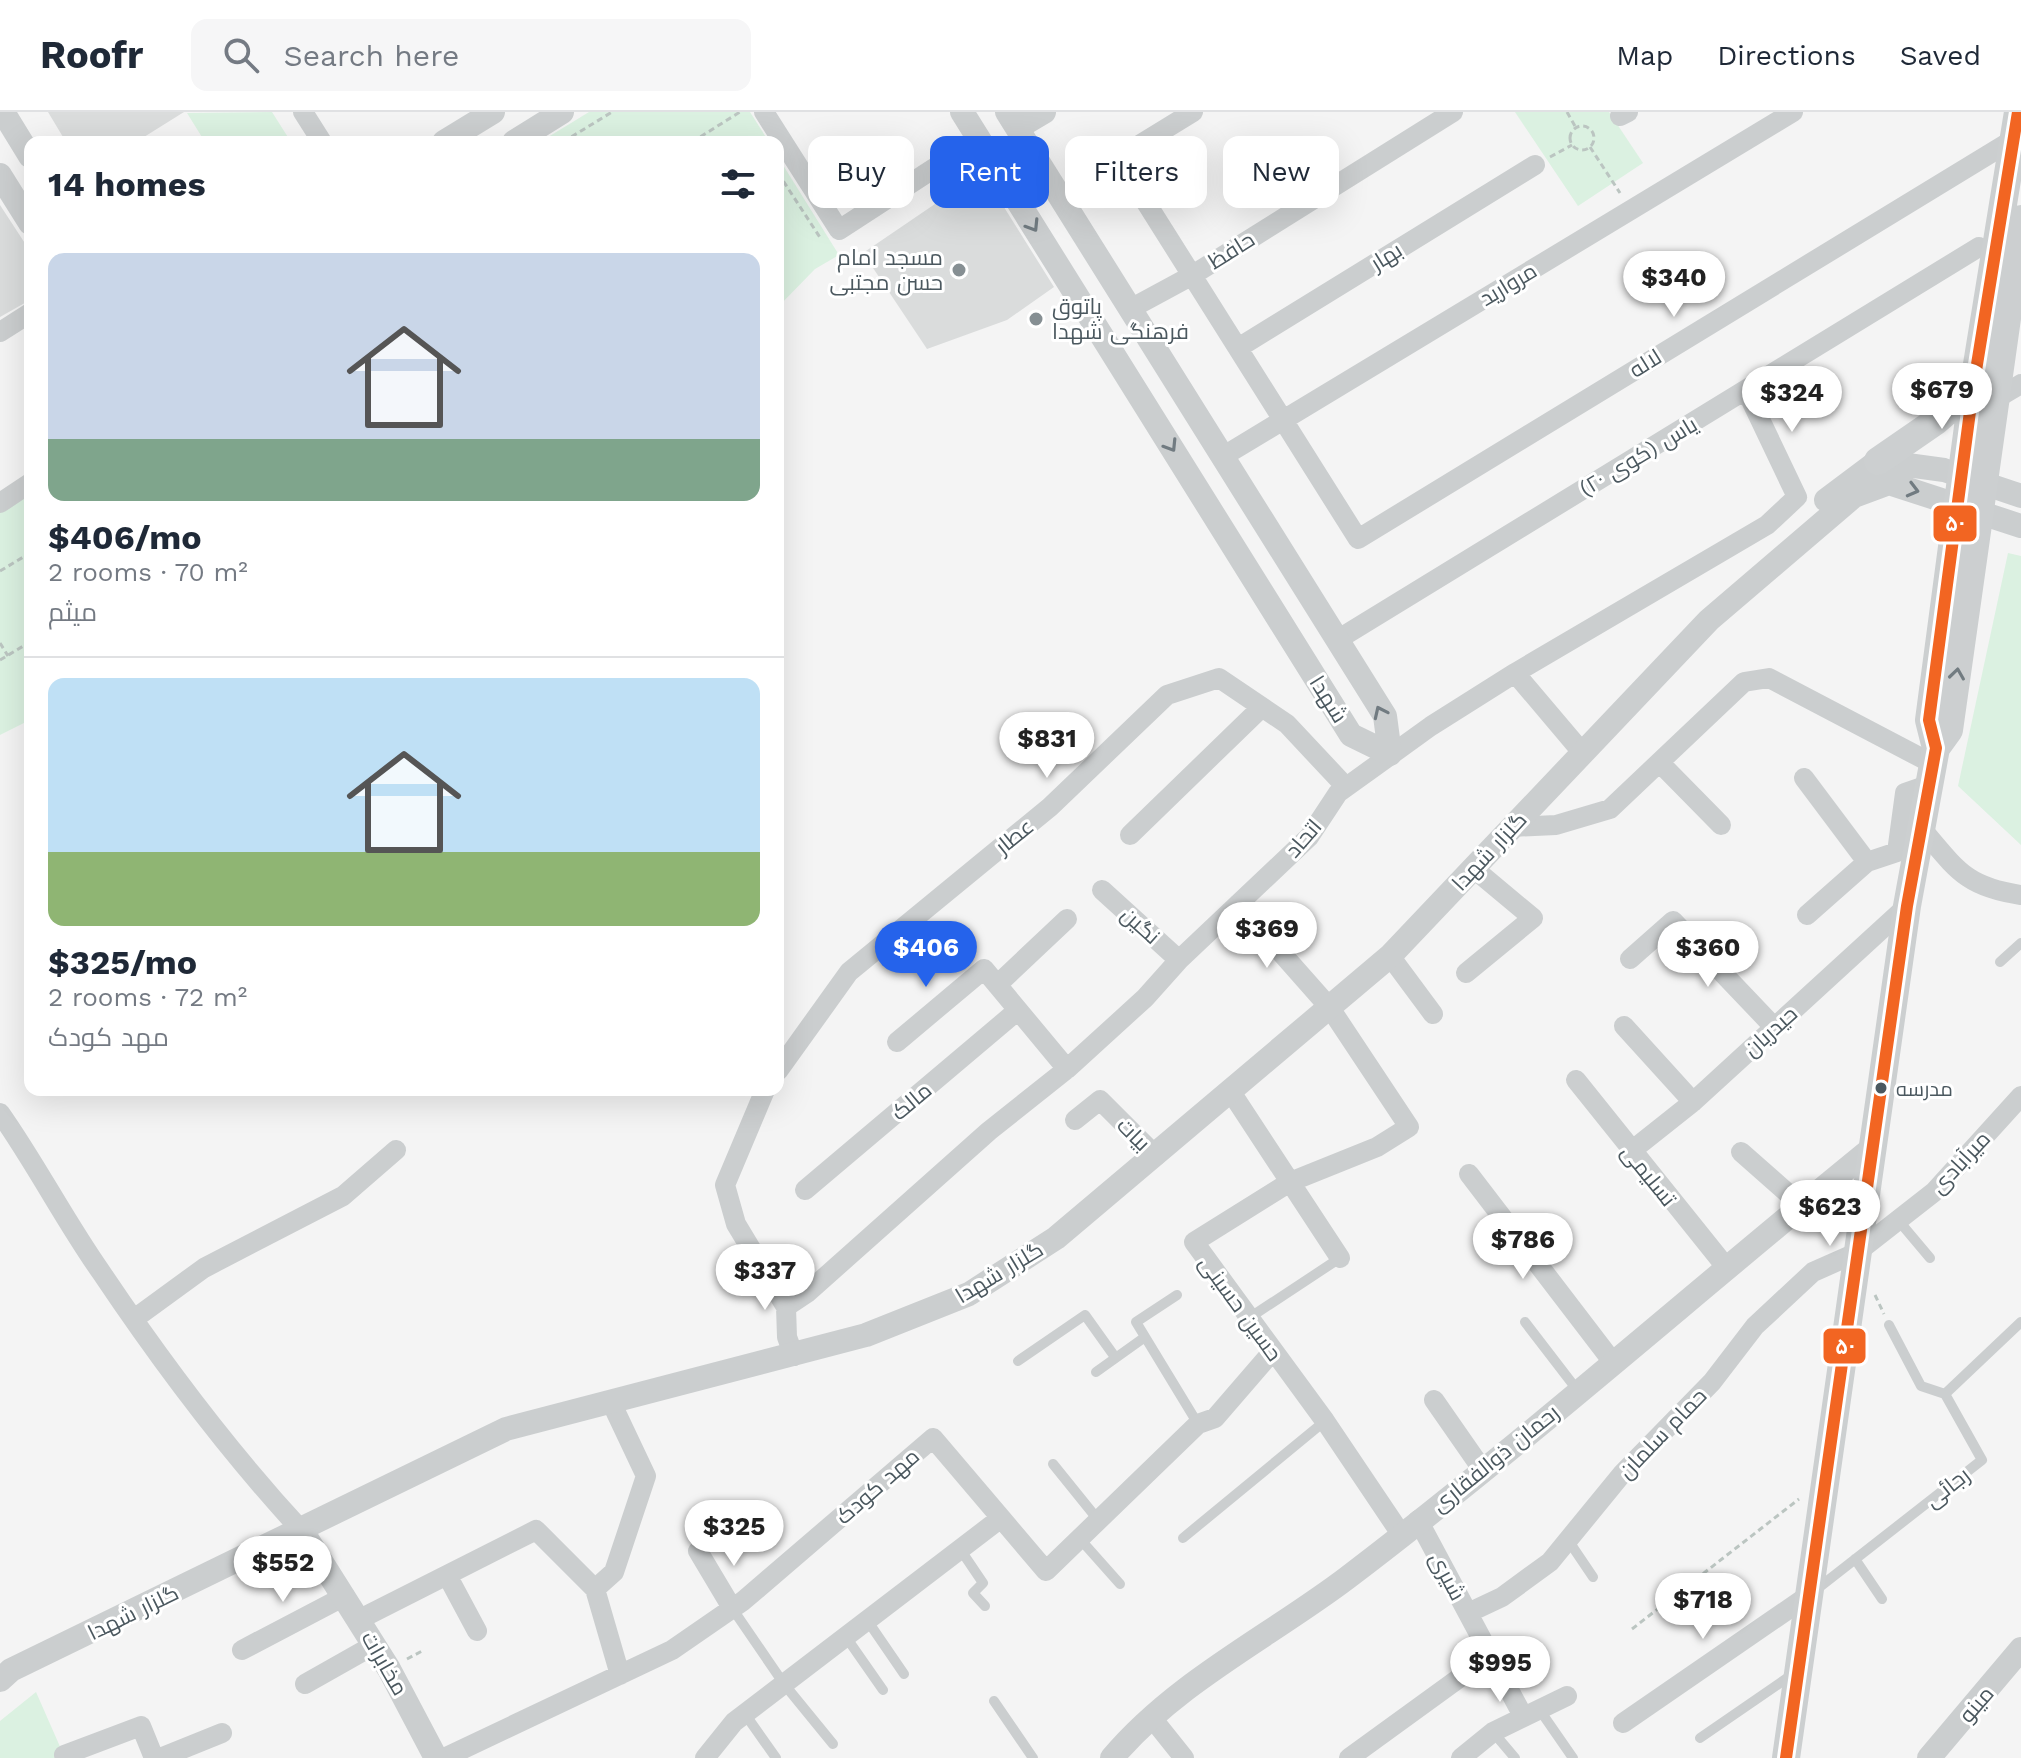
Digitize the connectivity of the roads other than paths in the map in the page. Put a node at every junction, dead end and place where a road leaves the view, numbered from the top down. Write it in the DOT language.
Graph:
graph roads {
  1 [pos="3,112"];
  2 [pos="303,112"];
  3 [pos="493,112"];
  4 [pos="562,112"];
  5 [pos="764,112"];
  6 [pos="962,112"];
  7 [pos="1044,112"];
  8 [pos="1193,112"];
  9 [pos="1453,112"];
  10 [pos="1793,112"];
  11 [pos="1012,120"];
  12 [pos="2016,126"];
  13 [pos="318,136"];
  14 [pos="454,136"];
  15 [pos="524,136"];
  16 [pos="779,136"];
  17 [pos="977,136"];
  18 [pos="784,143"];
  19 [pos="24,146"];
  20 [pos="1535,165"];
  21 [pos="930,171"];
  22 [pos="0,175"];
  23 [pos="1022,208"];
  24 [pos="24,213"];
  25 [pos="2021,219"];
  26 [pos="1979,247"];
  27 [pos="1191,276"];
  28 [pos="1130,309"];
  29 [pos="24,317"];
  30 [pos="0,332"];
  31 [pos="1238,348"];
  32 [pos="2021,384"];
  33 [pos="1746,390"];
  34 [pos="1984,395"];
  35 [pos="1284,419"];
  36 [pos="1222,457"];
  37 [pos="1878,461"];
  38 [pos="1974,479"];
  39 [pos="24,487"];
  40 [pos="2019,493"];
  41 [pos="0,503"];
  42 [pos="1970,507"];
  43 [pos="2021,526"];
  44 [pos="1798,541"];
  45 [pos="1337,640"];
  46 [pos="1515,673"];
  47 [pos="1262,707"];
  48 [pos="1581,751"];
  49 [pos="1390,754"];
  50 [pos="1661,764"];
  51 [pos="1933,766"];
  52 [pos="1804,778"];
  53 [pos="1346,787"];
  54 [pos="1721,825"];
  55 [pos="1510,827"];
  56 [pos="1922,829"];
  57 [pos="1130,835"];
  58 [pos="1867,862"];
  59 [pos="1473,868"];
  60 [pos="1102,890"];
  61 [pos="2021,895"];
  62 [pos="1238,904"];
  63 [pos="1907,906"];
  64 [pos="1807,915"];
  65 [pos="1067,919"];
  66 [pos="2021,943"];
  67 [pos="1390,956"];
  68 [pos="1630,959"];
  69 [pos="1179,960"];
  70 [pos="2000,962"];
  71 [pos="1466,973"];
  72 [pos="990,977"];
  73 [pos="1330,1008"];
  74 [pos="1017,1011"];
  75 [pos="1433,1014"];
  76 [pos="1624,1026"];
  77 [pos="1774,1027"];
  78 [pos="897,1042"];
  79 [pos="784,1063"];
  80 [pos="1067,1069"];
  81 [pos="1576,1080"];
  82 [pos="1231,1092"];
  83 [pos="762,1096"];
  84 [pos="2021,1096"];
  85 [pos="1693,1102"];
  86 [pos="0,1113"];
  87 [pos="1075,1120"];
  88 [pos="1871,1149"];
  89 [pos="396,1150"];
  90 [pos="1630,1152"];
  91 [pos="1741,1152"];
  92 [pos="1156,1156"];
  93 [pos="1469,1174"];
  94 [pos="1290,1182"];
  95 [pos="805,1190"];
  96 [pos="1801,1205"];
  97 [pos="1898,1220"];
  98 [pos="1856,1253"];
  99 [pos="1340,1258"];
  100 [pos="1930,1258"];
  101 [pos="1726,1267"];
  102 [pos="1177,1295"];
  103 [pos="786,1307"];
  104 [pos="1249,1318"];
  105 [pos="134,1319"];
  106 [pos="1525,1322"];
  107 [pos="2021,1322"];
  108 [pos="1889,1325"];
  109 [pos="1145,1337"];
  110 [pos="1272,1352"];
  111 [pos="794,1356"];
  112 [pos="1115,1357"];
  113 [pos="1018,1361"];
  114 [pos="1612,1361"];
  115 [pos="1096,1372"];
  116 [pos="1578,1391"];
  117 [pos="1945,1394"];
  118 [pos="1434,1400"];
  119 [pos="611,1402"];
  120 [pos="1325,1421"];
  121 [pos="1198,1424"];
  122 [pos="1053,1464"];
  123 [pos="1482,1469"];
  124 [pos="1001,1518"];
  125 [pos="1099,1521"];
  126 [pos="1410,1527"];
  127 [pos="302,1531"];
  128 [pos="1183,1538"];
  129 [pos="1080,1539"];
  130 [pos="1568,1540"];
  131 [pos="960,1549"];
  132 [pos="698,1551"];
  133 [pos="1855,1559"];
  134 [pos="447,1575"];
  135 [pos="1593,1577"];
  136 [pos="1120,1584"];
  137 [pos="595,1589"];
  138 [pos="1809,1595"];
  139 [pos="345,1596"];
  140 [pos="1882,1599"];
  141 [pos="985,1606"];
  142 [pos="732,1608"];
  143 [pos="1468,1613"];
  144 [pos="360,1619"];
  145 [pos="867,1620"];
  146 [pos="477,1631"];
  147 [pos="846,1637"];
  148 [pos="374,1645"];
  149 [pos="2021,1649"];
  150 [pos="242,1650"];
  151 [pos="1491,1655"];
  152 [pos="1798,1671"];
  153 [pos="904,1674"];
  154 [pos="620,1675"];
  155 [pos="0,1680"];
  156 [pos="305,1684"];
  157 [pos="784,1684"];
  158 [pos="883,1690"];
  159 [pos="1567,1696"];
  160 [pos="994,1701"];
  161 [pos="1531,1712"];
  162 [pos="745,1714"];
  163 [pos="1152,1718"];
  164 [pos="1623,1723"];
  165 [pos="1493,1732"];
  166 [pos="222,1733"];
  167 [pos="1700,1738"];
  168 [pos="833,1744"];
  169 [pos="64,1755"];
  170 [pos="157,1758"];
  171 [pos="436,1758"];
  172 [pos="444,1758"];
  173 [pos="705,1758"];
  174 [pos="776,1758"];
  175 [pos="1033,1758"];
  176 [pos="1112,1758"];
  177 [pos="1184,1758"];
  178 [pos="1349,1758"];
  179 [pos="1461,1758"];
  180 [pos="1515,1758"];
  181 [pos="1573,1758"];
  182 [pos="1786,1758"];
  183 [pos="1929,1758"];
  1 -- 19 [label="street"];
  2 -- 13 [label="street"];
  3 -- 14 [label="street"];
  4 -- 15 [label="street"];
  5 -- 16 [label="street"];
  6 -- 17 [label="street, شهدا"];
  7 -- 11 [label="street"];
  8 -- 27 [label="street"];
  9 -- 27 [label="street, حافظ"];
  10 -- 35 [label="street, مروارید"];
  11 -- 28 [label="street, شهدا"];
  12 -- 34 [label="main road"];
  12 -- 35 [label="street, لاله"];
  18 -- 21 [label="street"];
  20 -- 31 [label="street, بهار"];
  22 -- 24 [label="street"];
  23 -- 49 [label="street, شهدا, one-way"];
  25 -- 34 [label="main road"];
  26 -- 33 [label="street, یاس (کوی ۲۰)"];
  27 -- 28 [label="street, حافظ"];
  27 -- 31 [label="street"];
  28 -- 36 [label="street, شهدا"];
  29 -- 30 [label="street"];
  31 -- 35 [label="street"];
  32 -- 34 [label="street"];
  33 -- 45 [label="street, یاس (کوی ۲۰)"];
  33 -- 46 [label="street, اتحاد"];
  34 -- 37 [label="main road"];
  34 -- 38 [label="main road"];
  35 -- 36 [label="street, مروارید"];
  36 -- 45 [label="street, شهدا"];
  37 -- 38 [label="street"];
  37 -- 44 [label="street"];
  38 -- 40 [label="street"];
  38 -- 42 [label="main road"];
  39 -- 41 [label="street"];
  42 -- 43 [label="street"];
  44 -- 42 [label="street, one-way"];
  42 -- 51 [label="main road"];
  44 -- 48 [label="street, گلزار شهدا"];
  49 -- 45 [label="street, شهدا, one-way"];
  46 -- 48 [label="street"];
  46 -- 49 [label="street, اتحاد"];
  47 -- 53 [label="street, عطار"];
  47 -- 57 [label="street"];
  47 -- 79 [label="street, عطار"];
  48 -- 55 [label="street, گلزار شهدا"];
  49 -- 53 [label="street, اتحاد"];
  50 -- 51 [label="street"];
  50 -- 54 [label="street"];
  50 -- 55 [label="street"];
  51 -- 56 [label="main road"];
  51 -- 58 [label="street"];
  52 -- 58 [label="street"];
  53 -- 62 [label="street, اتحاد"];
  55 -- 59 [label="street, گلزار شهدا"];
  56 -- 61 [label="street"];
  56 -- 63 [label="main road"];
  58 -- 64 [label="street"];
  59 -- 67 [label="street, گلزار شهدا"];
  59 -- 71 [label="street"];
  60 -- 69 [label="street, نگین"];
  62 -- 69 [label="street, اتحاد"];
  62 -- 73 [label="street"];
  63 -- 77 [label="street, حیدریان"];
  63 -- 88 [label="main road"];
  65 -- 72 [label="street"];
  66 -- 70 [label="lane"];
  67 -- 73 [label="street, گلزار شهدا"];
  67 -- 75 [label="street"];
  68 -- 77 [label="street"];
  69 -- 80 [label="street, اتحاد"];
  72 -- 74 [label="street"];
  72 -- 78 [label="street"];
  73 -- 82 [label="street, گلزار شهدا"];
  73 -- 94 [label="street, حسین حسینی"];
  74 -- 80 [label="street"];
  74 -- 95 [label="street, مالک"];
  76 -- 85 [label="street"];
  77 -- 85 [label="street, حیدریان"];
  80 -- 103 [label="street, اتحاد"];
  81 -- 90 [label="street, تسلیمی"];
  82 -- 92 [label="street, گلزار شهدا"];
  82 -- 94 [label="street"];
  83 -- 103 [label="street"];
  84 -- 97 [label="street, میرآبادی"];
  85 -- 90 [label="street, حیدریان"];
  86 -- 105 [label="street"];
  87 -- 92 [label="street, بیات"];
  88 -- 96 [label="street, رحمان ذوالفقاری"];
  88 -- 98 [label="main road"];
  89 -- 105 [label="street"];
  90 -- 101 [label="street, تسلیمی"];
  91 -- 96 [label="street"];
  92 -- 111 [label="street, گلزار شهدا"];
  93 -- 114 [label="street"];
  94 -- 99 [label="street"];
  94 -- 104 [label="street, حسین حسینی"];
  96 -- 101 [label="street, رحمان ذوالفقاری"];
  97 -- 98 [label="street, میرآبادی"];
  97 -- 100 [label="lane"];
  98 -- 130 [label="street, حمام سلمان"];
  98 -- 138 [label="main road"];
  99 -- 104 [label="lane"];
  101 -- 114 [label="street, رحمان ذوالفقاری"];
  102 -- 109 [label="lane"];
  103 -- 111 [label="street"];
  104 -- 110 [label="street, حسین حسینی"];
  105 -- 127 [label="street"];
  106 -- 116 [label="lane"];
  107 -- 117 [label="lane"];
  108 -- 117 [label="lane"];
  109 -- 112 [label="lane"];
  109 -- 121 [label="lane"];
  110 -- 120 [label="street, حسین حسینی"];
  110 -- 121 [label="street, مهد کودک"];
  111 -- 119 [label="street, گلزار شهدا"];
  112 -- 113 [label="lane"];
  112 -- 115 [label="lane"];
  114 -- 116 [label="street, رحمان ذوالفقاری"];
  116 -- 123 [label="street, رحمان ذوالفقاری"];
  117 -- 133 [label="lane, رجائی"];
  118 -- 123 [label="street"];
  119 -- 127 [label="street, گلزار شهدا"];
  119 -- 137 [label="street"];
  120 -- 126 [label="street, حسین حسینی"];
  120 -- 128 [label="lane"];
  121 -- 125 [label="street, مهد کودک"];
  122 -- 125 [label="lane"];
  123 -- 126 [label="street, رحمان ذوالفقاری"];
  124 -- 129 [label="street, مهد کودک"];
  124 -- 131 [label="street"];
  124 -- 142 [label="street, مهد کودک"];
  125 -- 129 [label="street, مهد کودک"];
  126 -- 143 [label="street, شیری"];
  126 -- 163 [label="street, رحمان ذوالفقاری"];
  127 -- 139 [label="street, مخابرات"];
  127 -- 155 [label="street, گلزار شهدا"];
  129 -- 136 [label="lane"];
  130 -- 135 [label="lane"];
  130 -- 143 [label="street, حمام سلمان"];
  131 -- 141 [label="lane"];
  131 -- 145 [label="street"];
  132 -- 142 [label="street"];
  133 -- 138 [label="lane, رجائی"];
  133 -- 140 [label="lane"];
  134 -- 137 [label="street"];
  134 -- 144 [label="street"];
  134 -- 146 [label="street"];
  137 -- 154 [label="street"];
  138 -- 152 [label="main road"];
  138 -- 164 [label="street"];
  139 -- 144 [label="street, مخابرات"];
  139 -- 150 [label="street"];
  142 -- 154 [label="street, مهد کودک"];
  142 -- 157 [label="lane"];
  143 -- 151 [label="street, شیری"];
  144 -- 148 [label="street, مخابرات"];
  145 -- 147 [label="street"];
  145 -- 153 [label="lane"];
  147 -- 157 [label="street"];
  147 -- 158 [label="lane"];
  148 -- 156 [label="street"];
  148 -- 171 [label="street, مخابرات"];
  149 -- 183 [label="street, مینو"];
  151 -- 161 [label="street, شیری"];
  151 -- 178 [label="street"];
  152 -- 167 [label="lane"];
  152 -- 182 [label="main road"];
  154 -- 172 [label="street, مهد کودک"];
  157 -- 162 [label="street"];
  157 -- 168 [label="lane"];
  159 -- 161 [label="street"];
  160 -- 175 [label="lane"];
  161 -- 165 [label="street"];
  161 -- 181 [label="lane"];
  162 -- 173 [label="street"];
  162 -- 174 [label="lane"];
  163 -- 176 [label="street, رحمان ذوالفقاری"];
  163 -- 177 [label="street"];
  165 -- 179 [label="street"];
  165 -- 180 [label="lane"];
  166 -- 170 [label="street"];
  169 -- 170 [label="street"];
}
